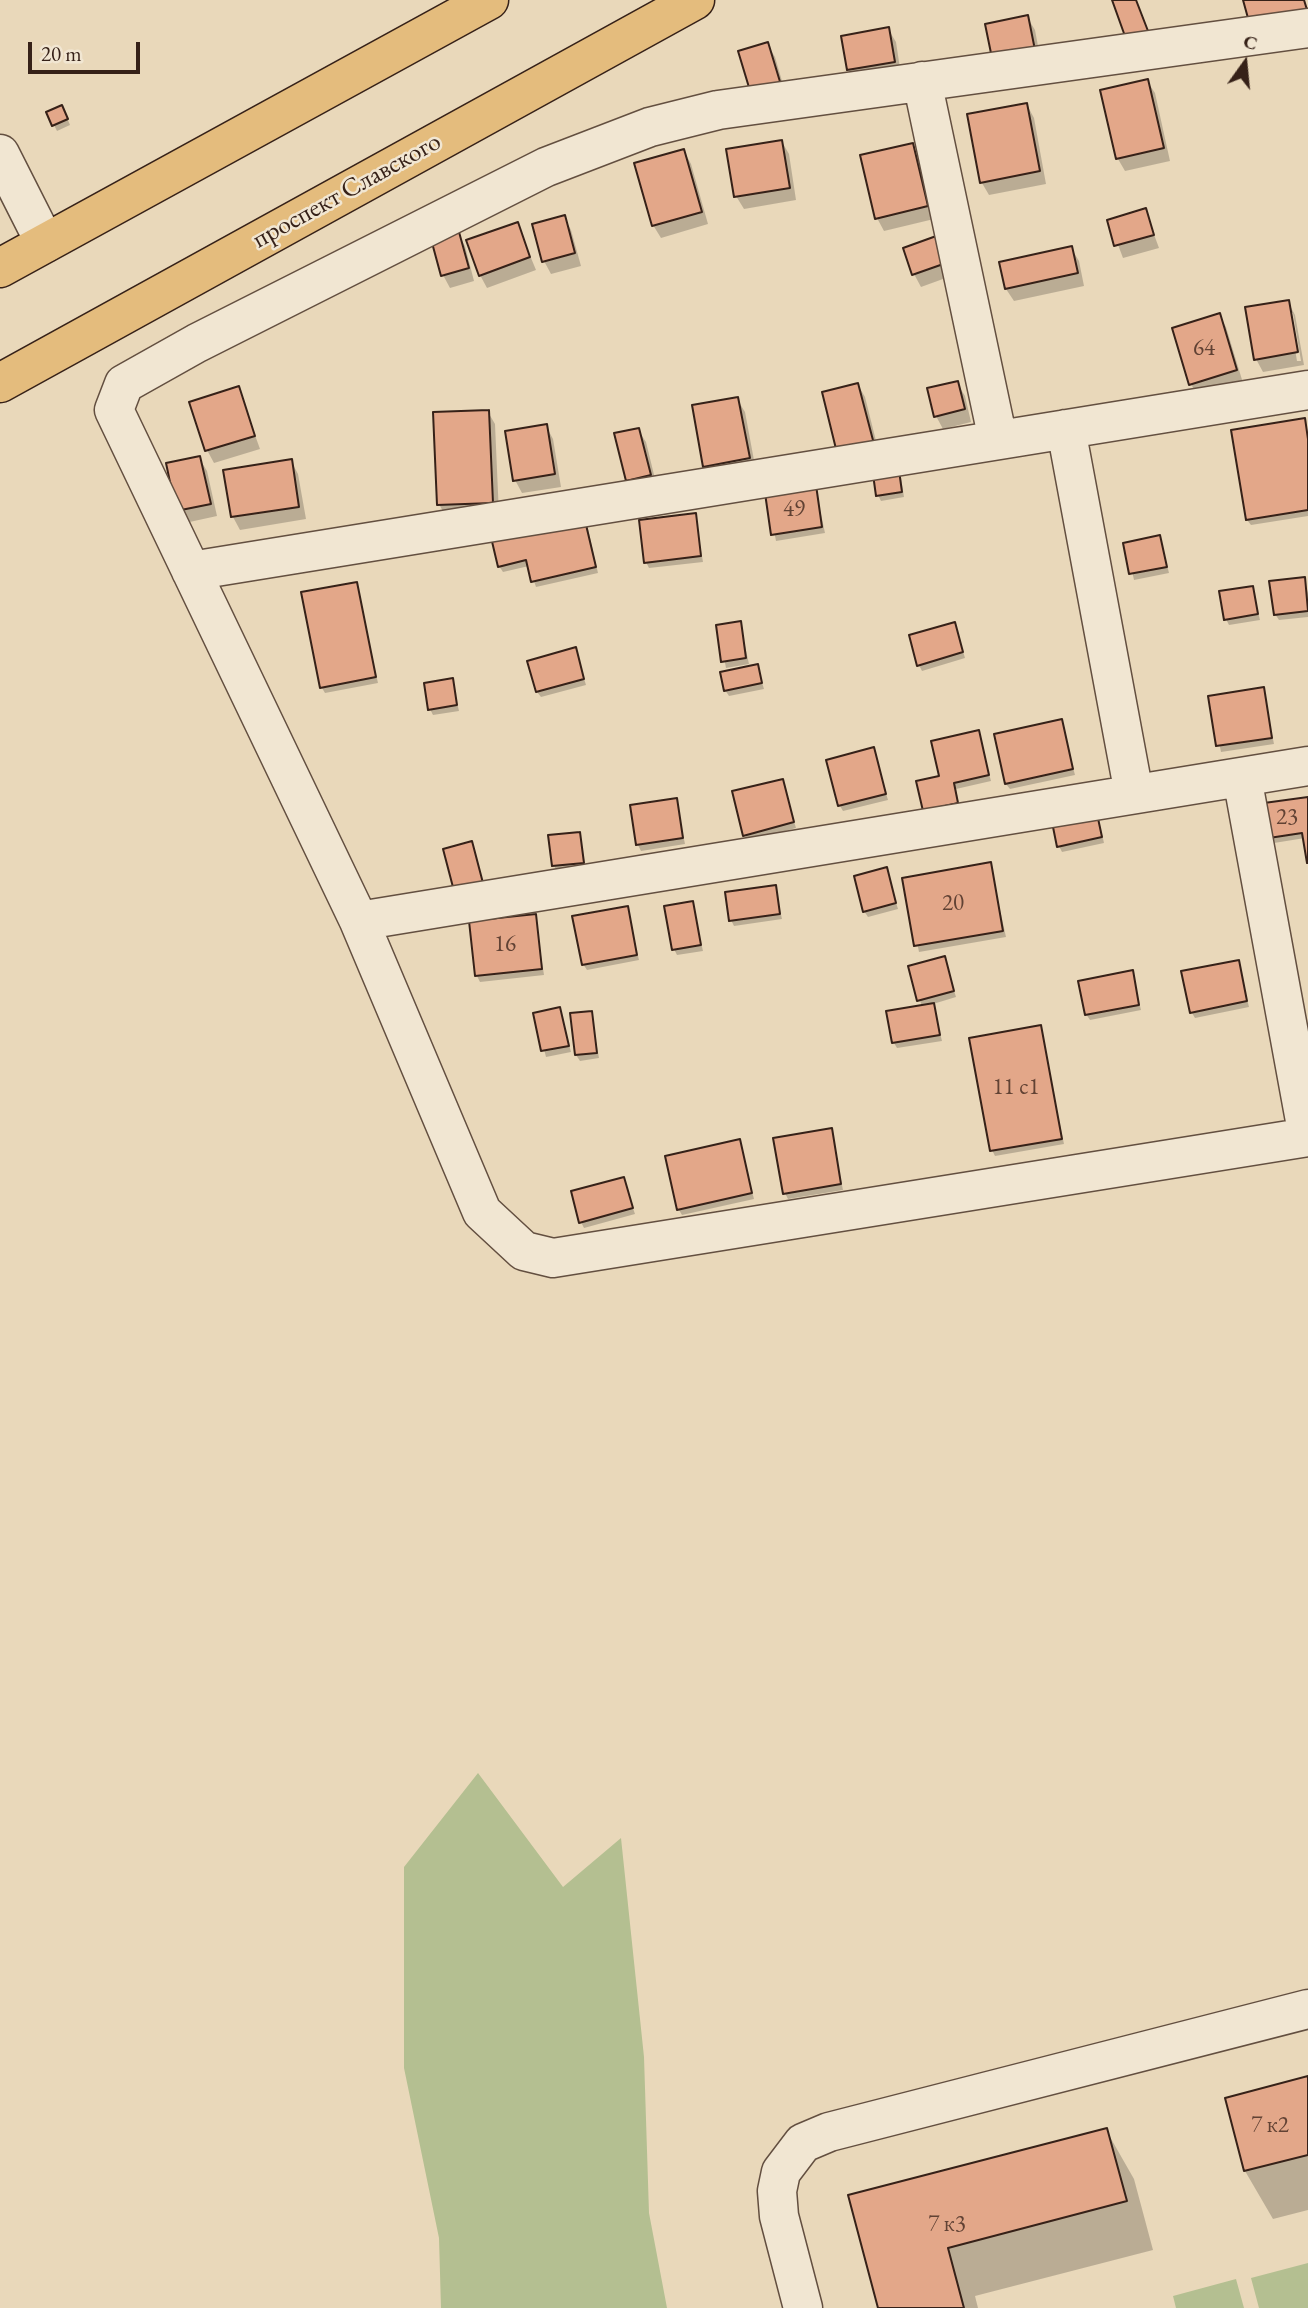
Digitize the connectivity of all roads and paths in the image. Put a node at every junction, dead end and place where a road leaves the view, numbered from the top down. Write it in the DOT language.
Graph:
graph roads {
  1 [pos="489,0"];
  2 [pos="695,0"];
  3 [pos="1308,28"];
  4 [pos="922,81"];
  5 [pos="0,154"];
  6 [pos="9,193"];
  7 [pos="45,243"];
  8 [pos="0,268"];
  9 [pos="0,383"];
  10 [pos="1308,390"];
  11 [pos="1066,429"];
  12 [pos="998,440"];
  13 [pos="191,571"];
  14 [pos="1308,766"];
  15 [pos="1242,777"];
  16 [pos="1134,794"];
  17 [pos="359,920"];
  18 [pos="1308,2009"];
  19 [pos="803,2308"];
  1 -- 7 [label="main road"];
  2 -- 9 [label="main road, проспект Славского"];
  3 -- 4 [label="lane"];
  4 -- 12 [label="lane"];
  4 -- 13 [label="lane"];
  5 -- 6 [label="lane"];
  6 -- 7 [label="lane"];
  7 -- 8 [label="main road"];
  10 -- 11 [label="lane"];
  11 -- 12 [label="lane"];
  11 -- 16 [label="lane"];
  12 -- 13 [label="lane"];
  13 -- 17 [label="lane"];
  14 -- 15 [label="lane"];
  15 -- 16 [label="lane"];
  15 -- 17 [label="lane"];
  16 -- 17 [label="lane"];
  18 -- 19 [label="lane"];
}
